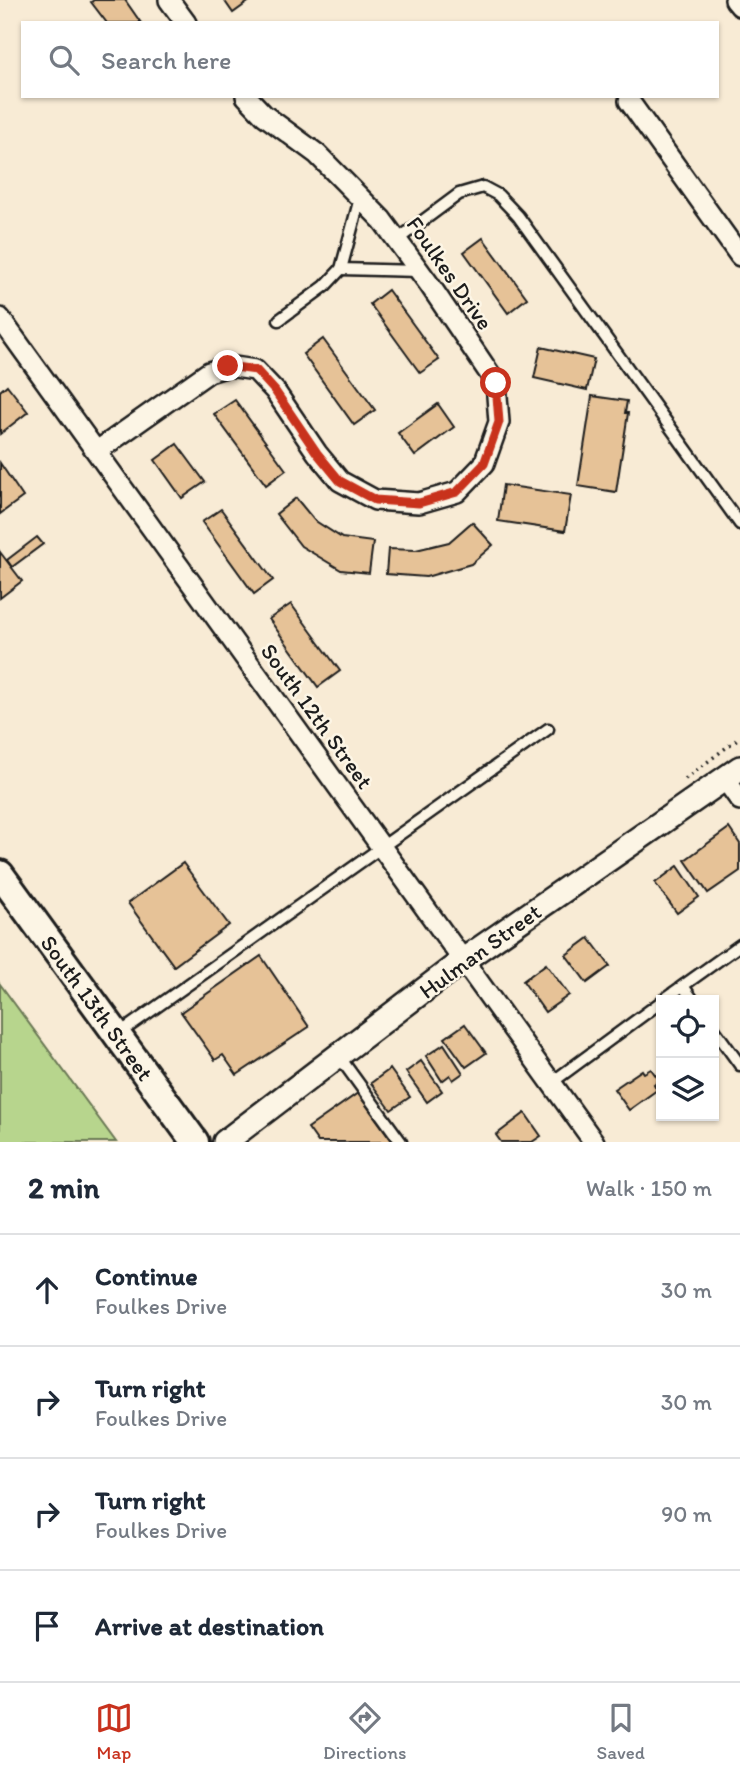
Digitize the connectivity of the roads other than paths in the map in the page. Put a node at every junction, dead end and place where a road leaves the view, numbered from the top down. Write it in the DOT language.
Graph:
graph roads {
  1 [pos="169,0"];
  2 [pos="735,0"];
  3 [pos="740,6"];
  4 [pos="185,21"];
  5 [pos="248,98"];
  6 [pos="629,101"];
  7 [pos="360,198"];
  8 [pos="397,240"];
  9 [pos="740,256"];
  10 [pos="341,269"];
  11 [pos="419,271"];
  12 [pos="0,318"];
  13 [pos="279,320"];
  14 [pos="97,451"];
  15 [pos="740,524"];
  16 [pos="548,729"];
  17 [pos="733,773"];
  18 [pos="740,800"];
  19 [pos="381,847"];
  20 [pos="0,874"];
  21 [pos="740,945"];
  22 [pos="462,961"];
  23 [pos="682,986"];
  24 [pos="670,995"];
  25 [pos="689,995"];
  26 [pos="656,1005"];
  27 [pos="117,1035"];
  28 [pos="719,1036"];
  29 [pos="338,1055"];
  30 [pos="740,1065"];
  31 [pos="551,1083"];
  32 [pos="195,1142"];
  33 [pos="225,1142"];
  34 [pos="401,1142"];
  35 [pos="593,1142"];
  1 -- 4 [label="street"];
  2 -- 3 [label="street"];
  5 -- 7 [label="street, Foulkes Drive"];
  6 -- 9 [label="street"];
  7 -- 8 [label="street, Foulkes Drive"];
  7 -- 10 [label="lane"];
  8 -- 11 [label="street, Foulkes Drive"];
  8 -- 15 [label="lane"];
  10 -- 11 [label="lane"];
  10 -- 13 [label="lane"];
  11 -- 14 [label="street, Foulkes Drive"];
  12 -- 14 [label="street, South 12th Street"];
  14 -- 19 [label="street, South 12th Street"];
  16 -- 19 [label="lane"];
  17 -- 18 [label="street"];
  17 -- 22 [label="street, Hulman Street"];
  19 -- 22 [label="street, South 12th Street"];
  19 -- 27 [label="lane"];
  20 -- 27 [label="main road, South 13th Street"];
  21 -- 23 [label="lane"];
  22 -- 29 [label="street, Hulman Street"];
  22 -- 31 [label="street, South 12th Street"];
  23 -- 24 [label="lane"];
  23 -- 25 [label="lane"];
  26 -- 31 [label="lane"];
  27 -- 32 [label="main road, South 13th Street"];
  28 -- 30 [label="lane"];
  29 -- 33 [label="street, Hulman Street"];
  29 -- 34 [label="lane"];
  31 -- 35 [label="street, South 12th Street"];
}
